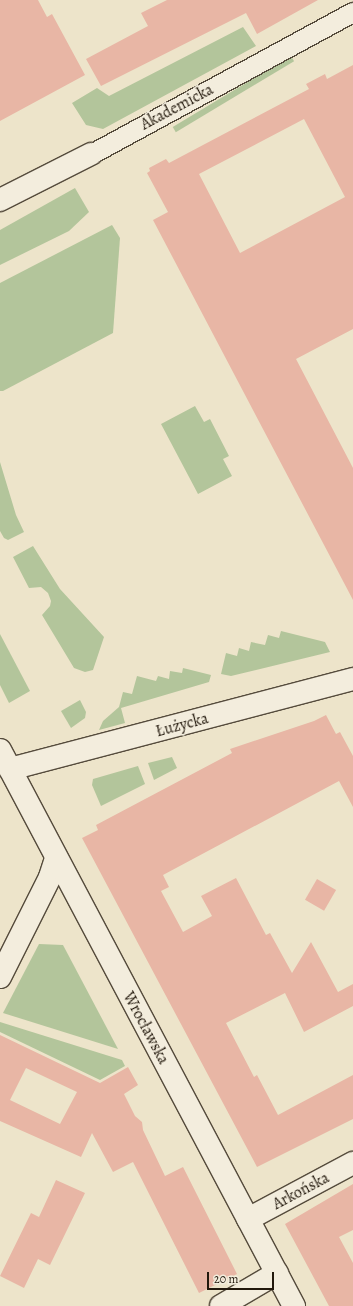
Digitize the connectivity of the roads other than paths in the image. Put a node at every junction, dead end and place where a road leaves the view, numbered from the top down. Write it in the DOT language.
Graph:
graph roads {
  1 [pos="353,12"];
  2 [pos="91,154"];
  3 [pos="0,200"];
  4 [pos="353,679"];
  5 [pos="0,750"];
  6 [pos="10,769"];
  7 [pos="56,858"];
  8 [pos="0,977"];
  9 [pos="353,1163"];
  10 [pos="248,1219"];
  11 [pos="276,1273"];
  12 [pos="221,1306"];
  13 [pos="294,1306"];
  1 -- 2 [label="street, Akademicka"];
  2 -- 3 [label="street, Akademicka"];
  4 -- 6 [label="street, Łużycka"];
  5 -- 6 [label="street, Wrocławska"];
  6 -- 7 [label="street, Wrocławska"];
  7 -- 8 [label="street"];
  7 -- 10 [label="street, Wrocławska"];
  9 -- 10 [label="street, Arkońska"];
  10 -- 11 [label="street, Wrocławska"];
  11 -- 12 [label="street"];
  11 -- 13 [label="street, Wrocławska"];
}
